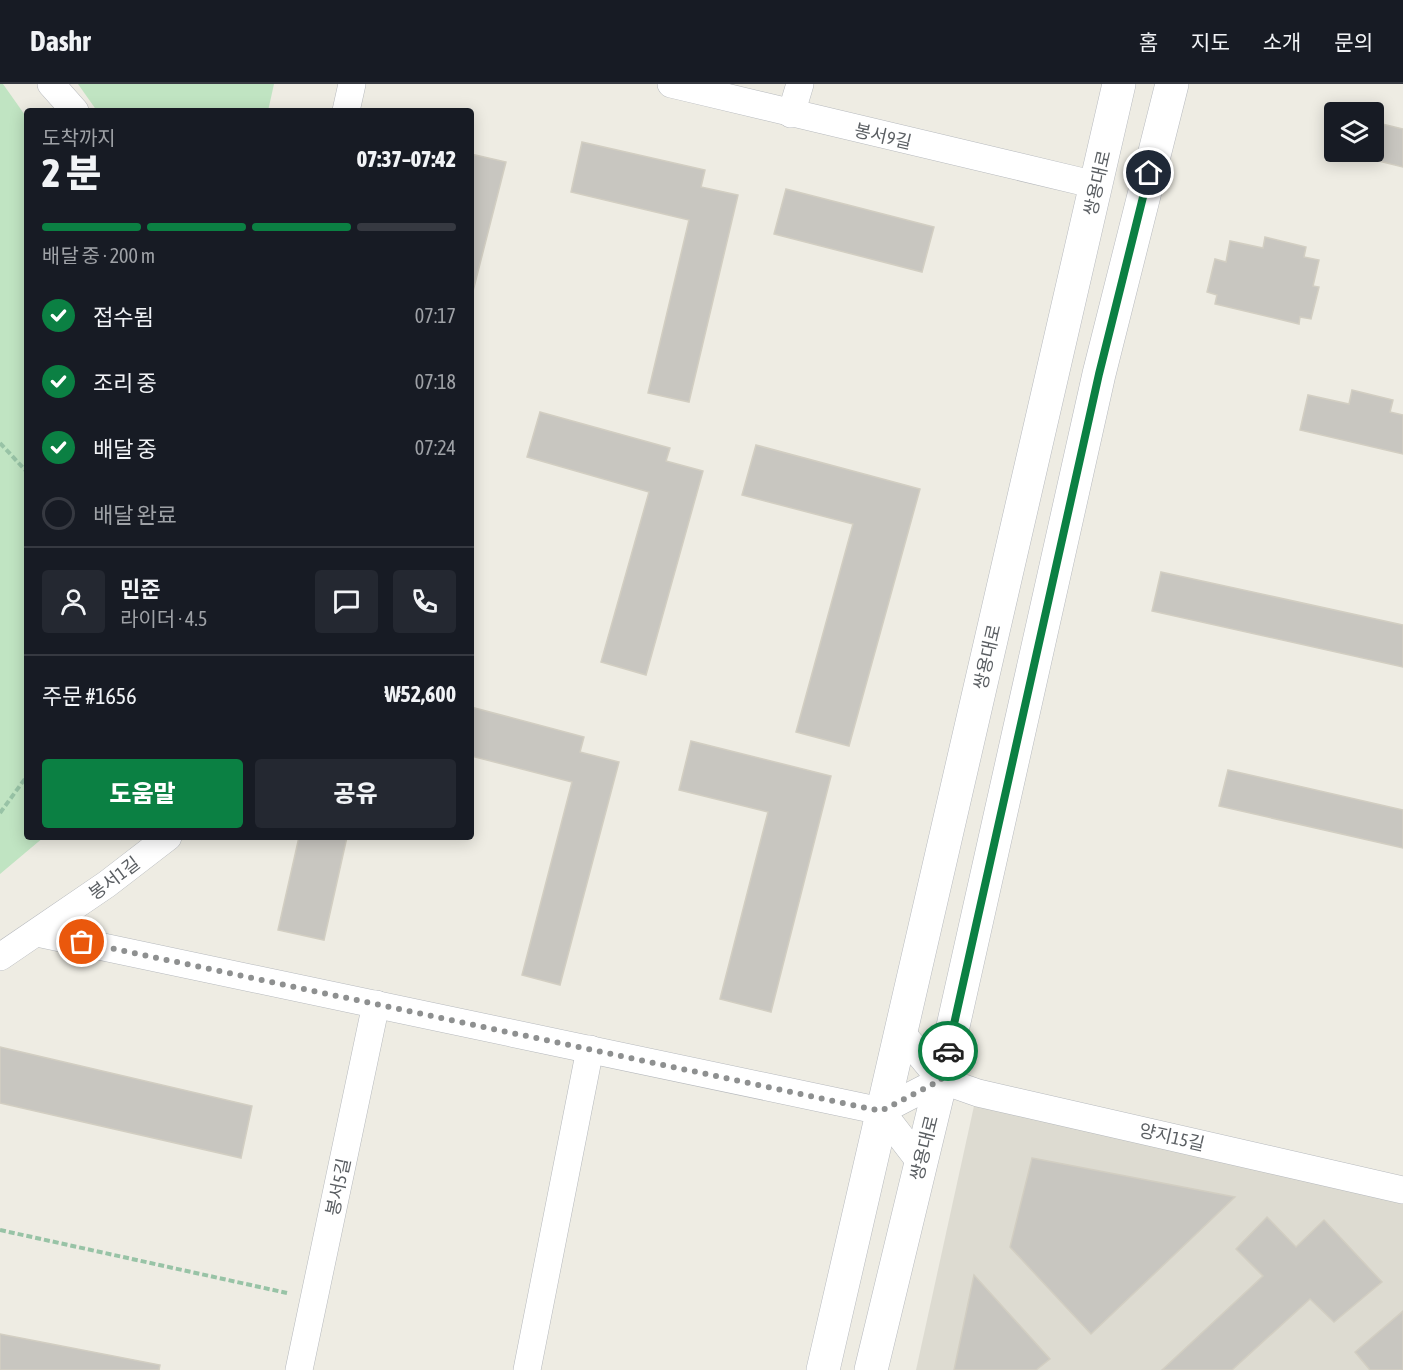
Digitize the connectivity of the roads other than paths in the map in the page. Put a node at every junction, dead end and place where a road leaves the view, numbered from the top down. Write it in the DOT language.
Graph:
graph roads {
  1 [pos="51,84"];
  2 [pos="352,84"];
  3 [pos="671,84"];
  4 [pos="800,84"];
  5 [pos="1119,84"];
  6 [pos="1172,84"];
  7 [pos="72,108"];
  8 [pos="347,108"];
  9 [pos="791,114"];
  10 [pos="1096,185"];
  11 [pos="164,840"];
  12 [pos="37,933"];
  13 [pos="0,957"];
  14 [pos="376,1004"];
  15 [pos="900,1032"];
  16 [pos="590,1049"];
  17 [pos="941,1080"];
  18 [pos="881,1111"];
  19 [pos="921,1163"];
  20 [pos="1403,1190"];
  21 [pos="299,1370"];
  22 [pos="527,1370"];
  23 [pos="823,1370"];
  24 [pos="871,1370"];
  1 -- 7 [label="street"];
  2 -- 8 [label="street"];
  3 -- 9 [label="street, 봉서9길"];
  4 -- 9 [label="street"];
  5 -- 10 [label="main road, 쌍용대로"];
  6 -- 17 [label="main road, 쌍용대로"];
  9 -- 10 [label="street, 봉서9길"];
  10 -- 15 [label="main road, 쌍용대로"];
  11 -- 12 [label="street, 봉서1길"];
  12 -- 13 [label="street, 봉서1길"];
  12 -- 14 [label="street"];
  14 -- 16 [label="street"];
  14 -- 21 [label="street, 봉서5길"];
  15 -- 17 [label="street"];
  15 -- 18 [label="main road, 쌍용대로"];
  16 -- 18 [label="street"];
  16 -- 22 [label="street"];
  17 -- 18 [label="street"];
  17 -- 19 [label="main road, 쌍용대로"];
  17 -- 20 [label="street, 양지15길"];
  18 -- 19 [label="street"];
  18 -- 23 [label="main road, 쌍용대로"];
  19 -- 24 [label="main road, 쌍용대로"];
}
